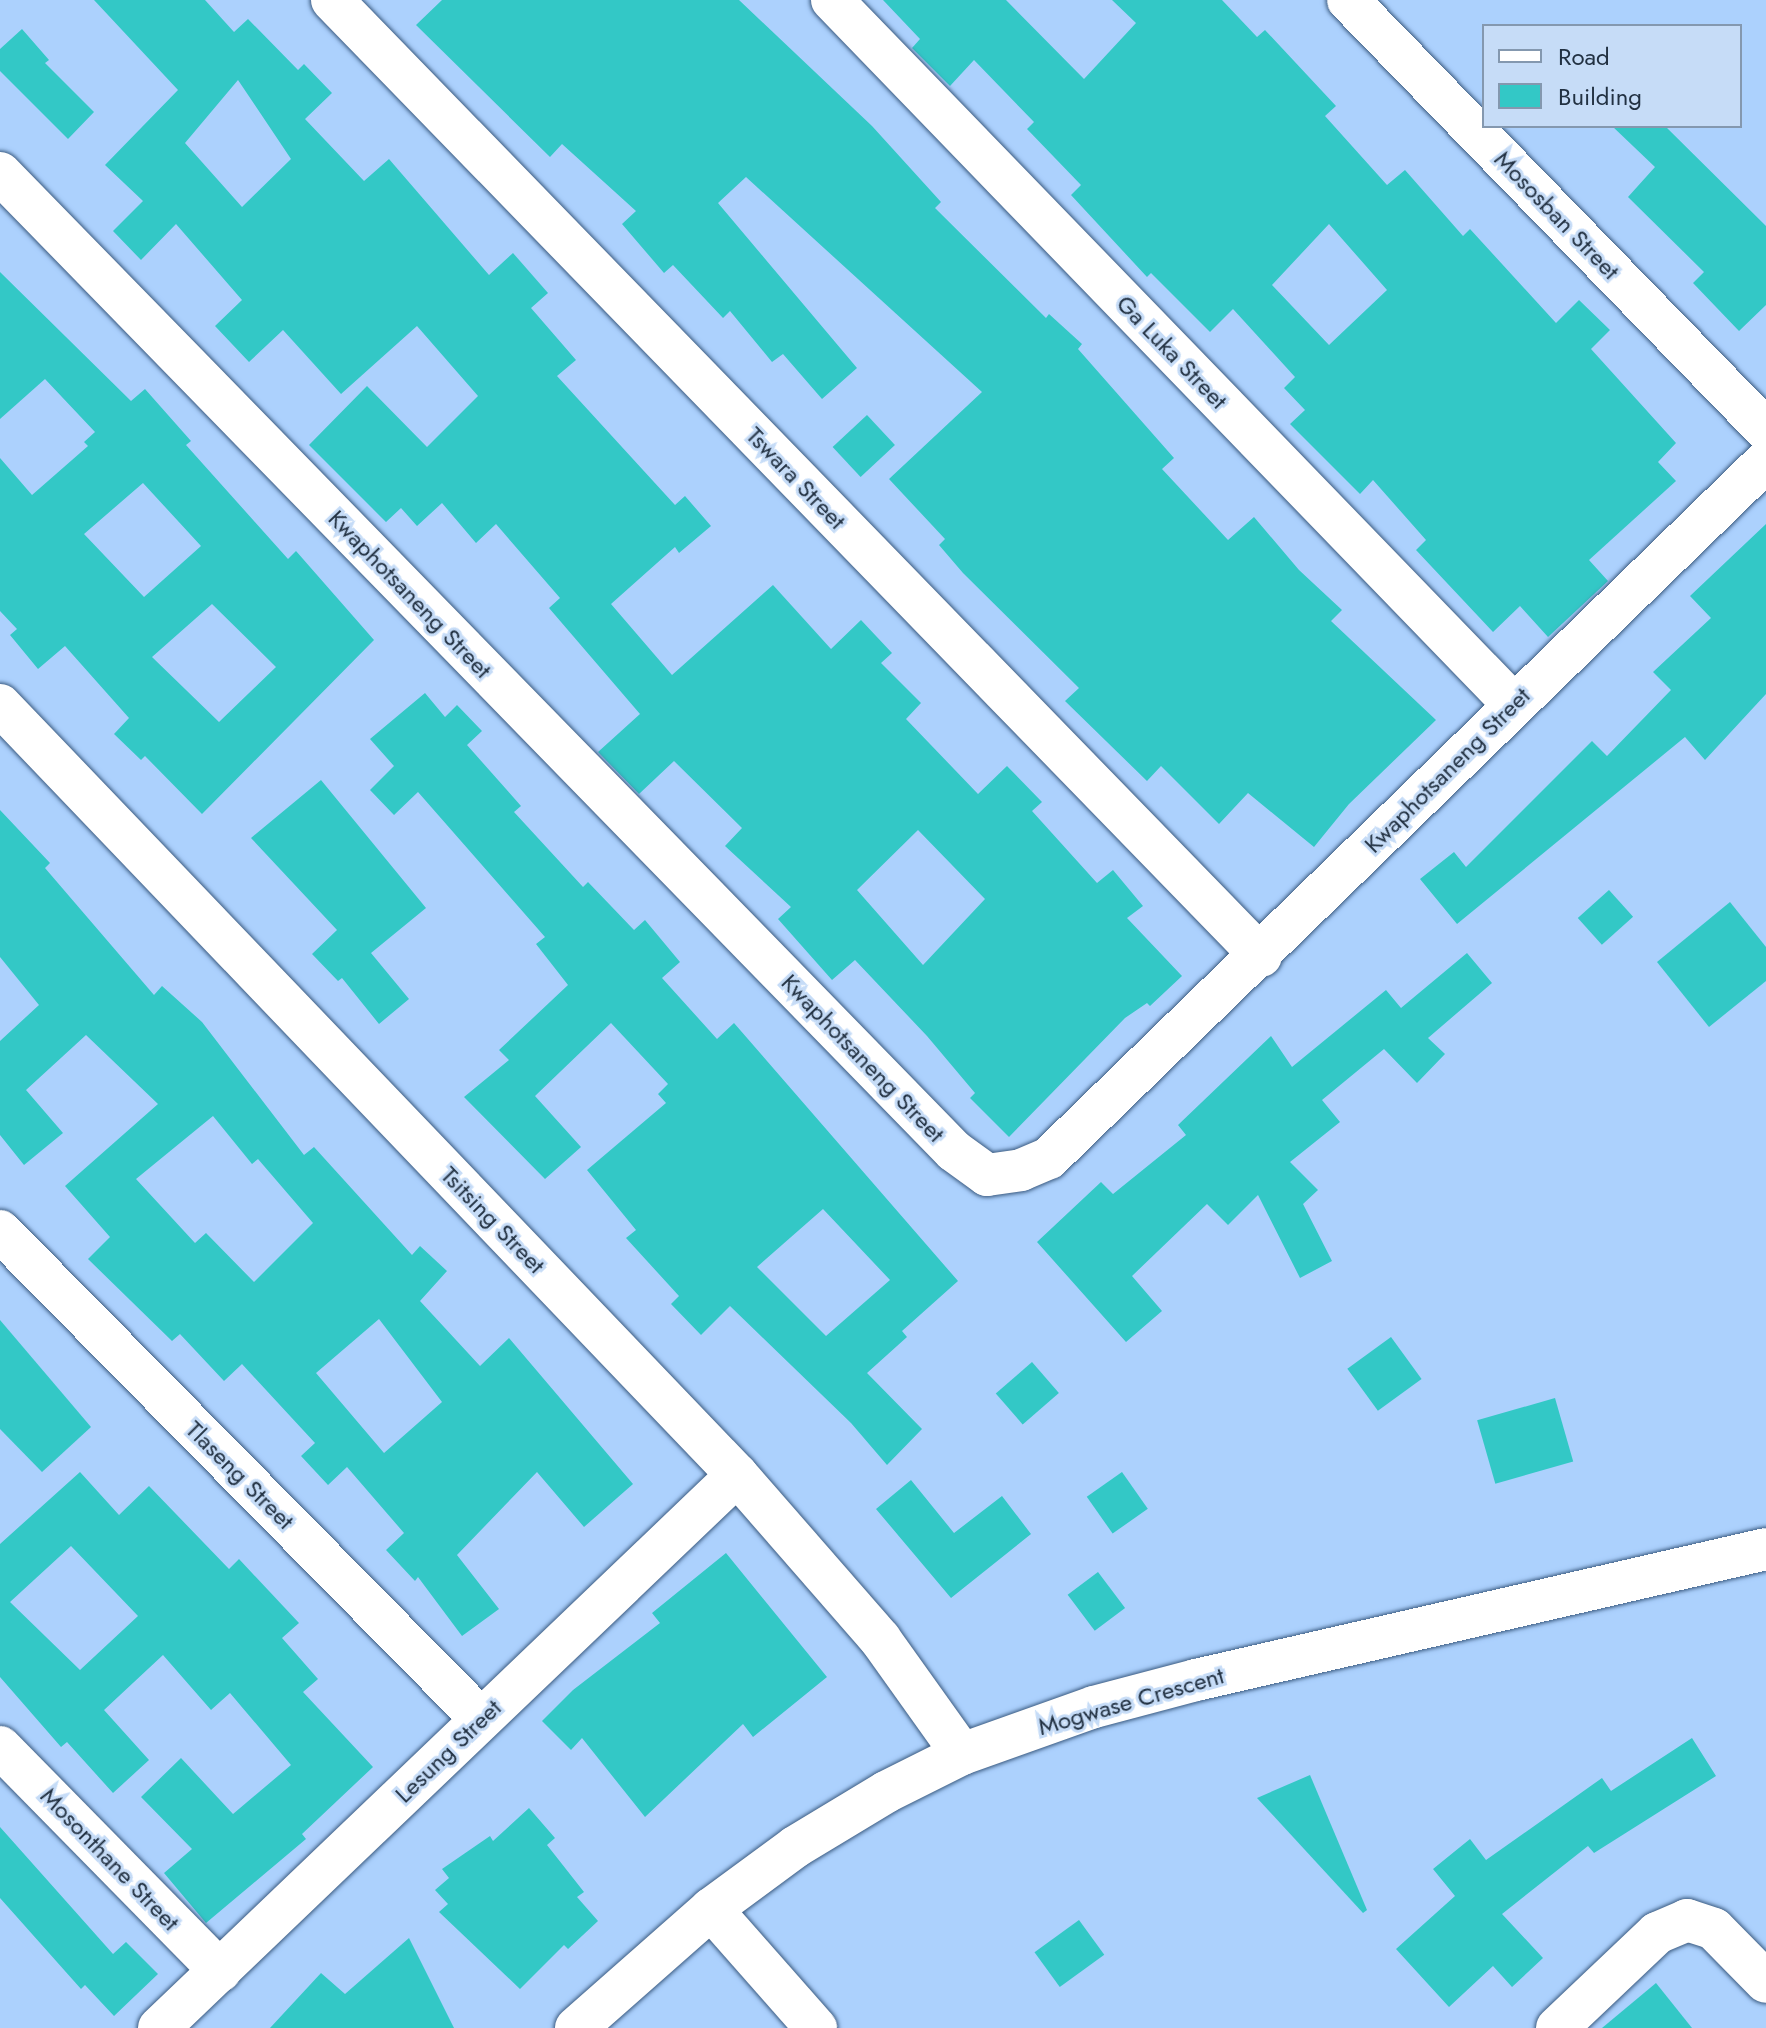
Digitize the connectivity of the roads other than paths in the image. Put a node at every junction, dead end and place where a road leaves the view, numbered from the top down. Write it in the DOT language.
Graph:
graph roads {
  1 [pos="332,0"];
  2 [pos="832,0"];
  3 [pos="1348,0"];
  4 [pos="0,173"];
  5 [pos="1766,430"];
  6 [pos="1766,461"];
  7 [pos="1513,704"];
  8 [pos="0,705"];
  9 [pos="1261,956"];
  10 [pos="0,1231"];
  11 [pos="737,1475"];
  12 [pos="1766,1549"];
  13 [pos="481,1719"];
  14 [pos="0,1747"];
  15 [pos="962,1754"];
  16 [pos="711,1909"];
  17 [pos="220,1971"];
  18 [pos="1766,1982"];
  19 [pos="159,2028"];
  20 [pos="576,2028"];
  21 [pos="816,2028"];
  22 [pos="1557,2028"];
  1 -- 9 [label="street, Tswara Street"];
  2 -- 7 [label="street, Ga Luka Street"];
  3 -- 5 [label="street, Mososban Street"];
  4 -- 9 [label="street, Kwaphotsaneng Street"];
  6 -- 7 [label="street, Kwaphotsaneng Street"];
  7 -- 9 [label="street, Kwaphotsaneng Street"];
  8 -- 11 [label="street, Tsitsing Street"];
  10 -- 13 [label="street, Tlaseng Street"];
  11 -- 13 [label="street, Lesung Street"];
  11 -- 15 [label="street, Tsitsing Street"];
  12 -- 15 [label="street, Mogwase Crescent"];
  13 -- 17 [label="street, Lesung Street"];
  14 -- 17 [label="street, Mosonthane Street"];
  15 -- 16 [label="street, Mogwase Crescent"];
  16 -- 20 [label="street, Mogwase Crescent"];
  16 -- 21 [label="street"];
  17 -- 19 [label="street, Lesung Street"];
  18 -- 22 [label="street"];
}
